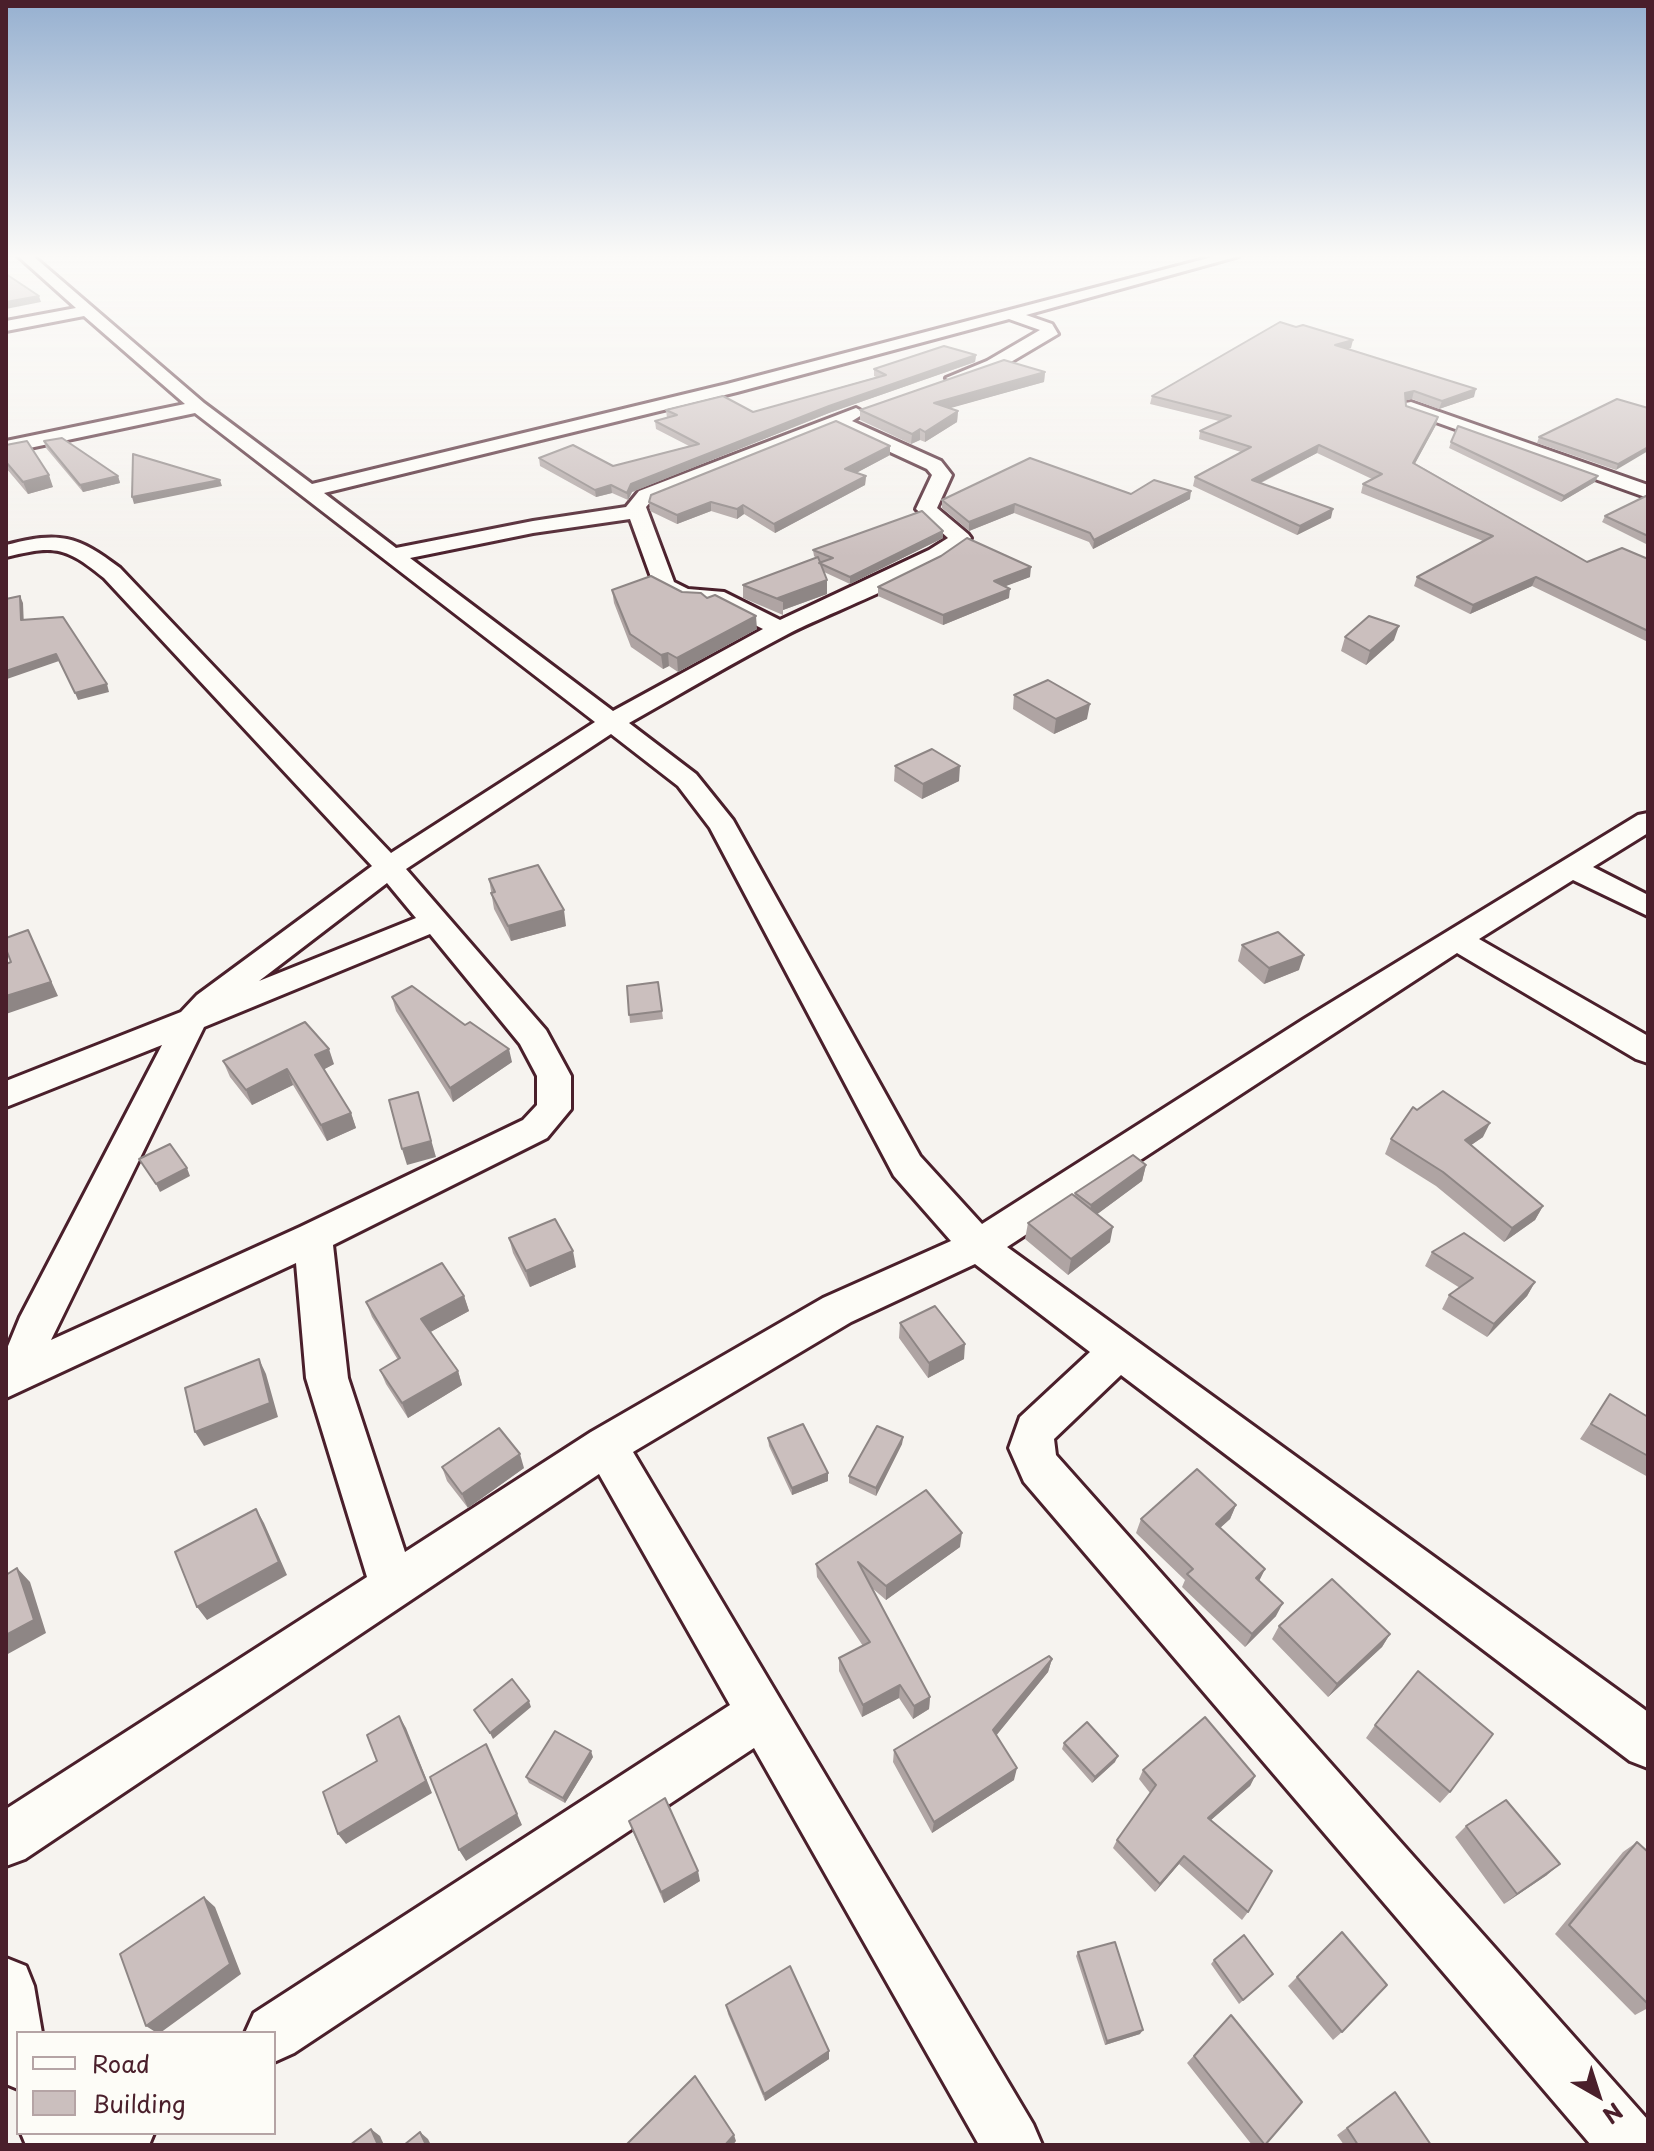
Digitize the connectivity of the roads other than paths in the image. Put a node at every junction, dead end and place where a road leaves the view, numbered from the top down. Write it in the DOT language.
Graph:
graph roads {
  1 [pos="142,356"];
  2 [pos="847,356"];
  3 [pos="1009,356"];
  4 [pos="936,385"];
  5 [pos="878,405"];
  6 [pos="198,407"];
  7 [pos="1411,407"];
  8 [pos="836,420"];
  9 [pos="6,447"];
  10 [pos="309,491"];
  11 [pos="1648,492"];
  12 [pos="637,512"];
  13 [pos="6,551"];
  14 [pos="393,555"];
  15 [pos="780,629"];
  16 [pos="612,722"];
  17 [pos="1648,821"];
  18 [pos="389,867"];
  19 [pos="1572,868"];
  20 [pos="1648,907"];
  21 [pos="433,922"];
  22 [pos="1456,939"];
  23 [pos="190,1022"];
  24 [pos="1648,1051"];
  25 [pos="6,1095"];
  26 [pos="313,1238"];
  27 [pos="978,1246"];
  28 [pos="1119,1351"];
  29 [pos="11,1378"];
  30 [pos="606,1446"];
  31 [pos="393,1586"];
  32 [pos="763,1713"];
  33 [pos="1648,1743"];
  34 [pos="6,1840"];
  35 [pos="6,1986"];
  36 [pos="276,2032"];
  37 [pos="16,2048"];
  38 [pos="53,2135"];
  39 [pos="114,2135"];
  40 [pos="1012,2145"];
  41 [pos="1630,2145"];
  1 -- 6 [label="street"];
  2 -- 10 [label="street"];
  3 -- 4 [label="street"];
  5 -- 8 [label="street"];
  6 -- 9 [label="street"];
  6 -- 10 [label="street"];
  7 -- 11 [label="street"];
  8 -- 12 [label="street"];
  8 -- 15 [label="street"];
  10 -- 14 [label="street"];
  12 -- 14 [label="street"];
  12 -- 15 [label="street"];
  13 -- 18 [label="street"];
  14 -- 16 [label="street"];
  15 -- 16 [label="street"];
  16 -- 18 [label="street"];
  16 -- 27 [label="street"];
  17 -- 19 [label="street"];
  18 -- 21 [label="street"];
  18 -- 23 [label="street"];
  19 -- 20 [label="street"];
  19 -- 22 [label="street"];
  21 -- 23 [label="street"];
  21 -- 26 [label="street"];
  22 -- 24 [label="street"];
  22 -- 27 [label="street"];
  23 -- 25 [label="street"];
  23 -- 29 [label="street"];
  26 -- 29 [label="street"];
  26 -- 31 [label="street"];
  27 -- 28 [label="street"];
  27 -- 30 [label="street"];
  28 -- 33 [label="street"];
  28 -- 41 [label="street"];
  30 -- 31 [label="street"];
  30 -- 32 [label="street"];
  31 -- 34 [label="street"];
  32 -- 36 [label="street"];
  32 -- 40 [label="street"];
  35 -- 37 [label="street"];
  38 -- 39 [label="street"];
}
